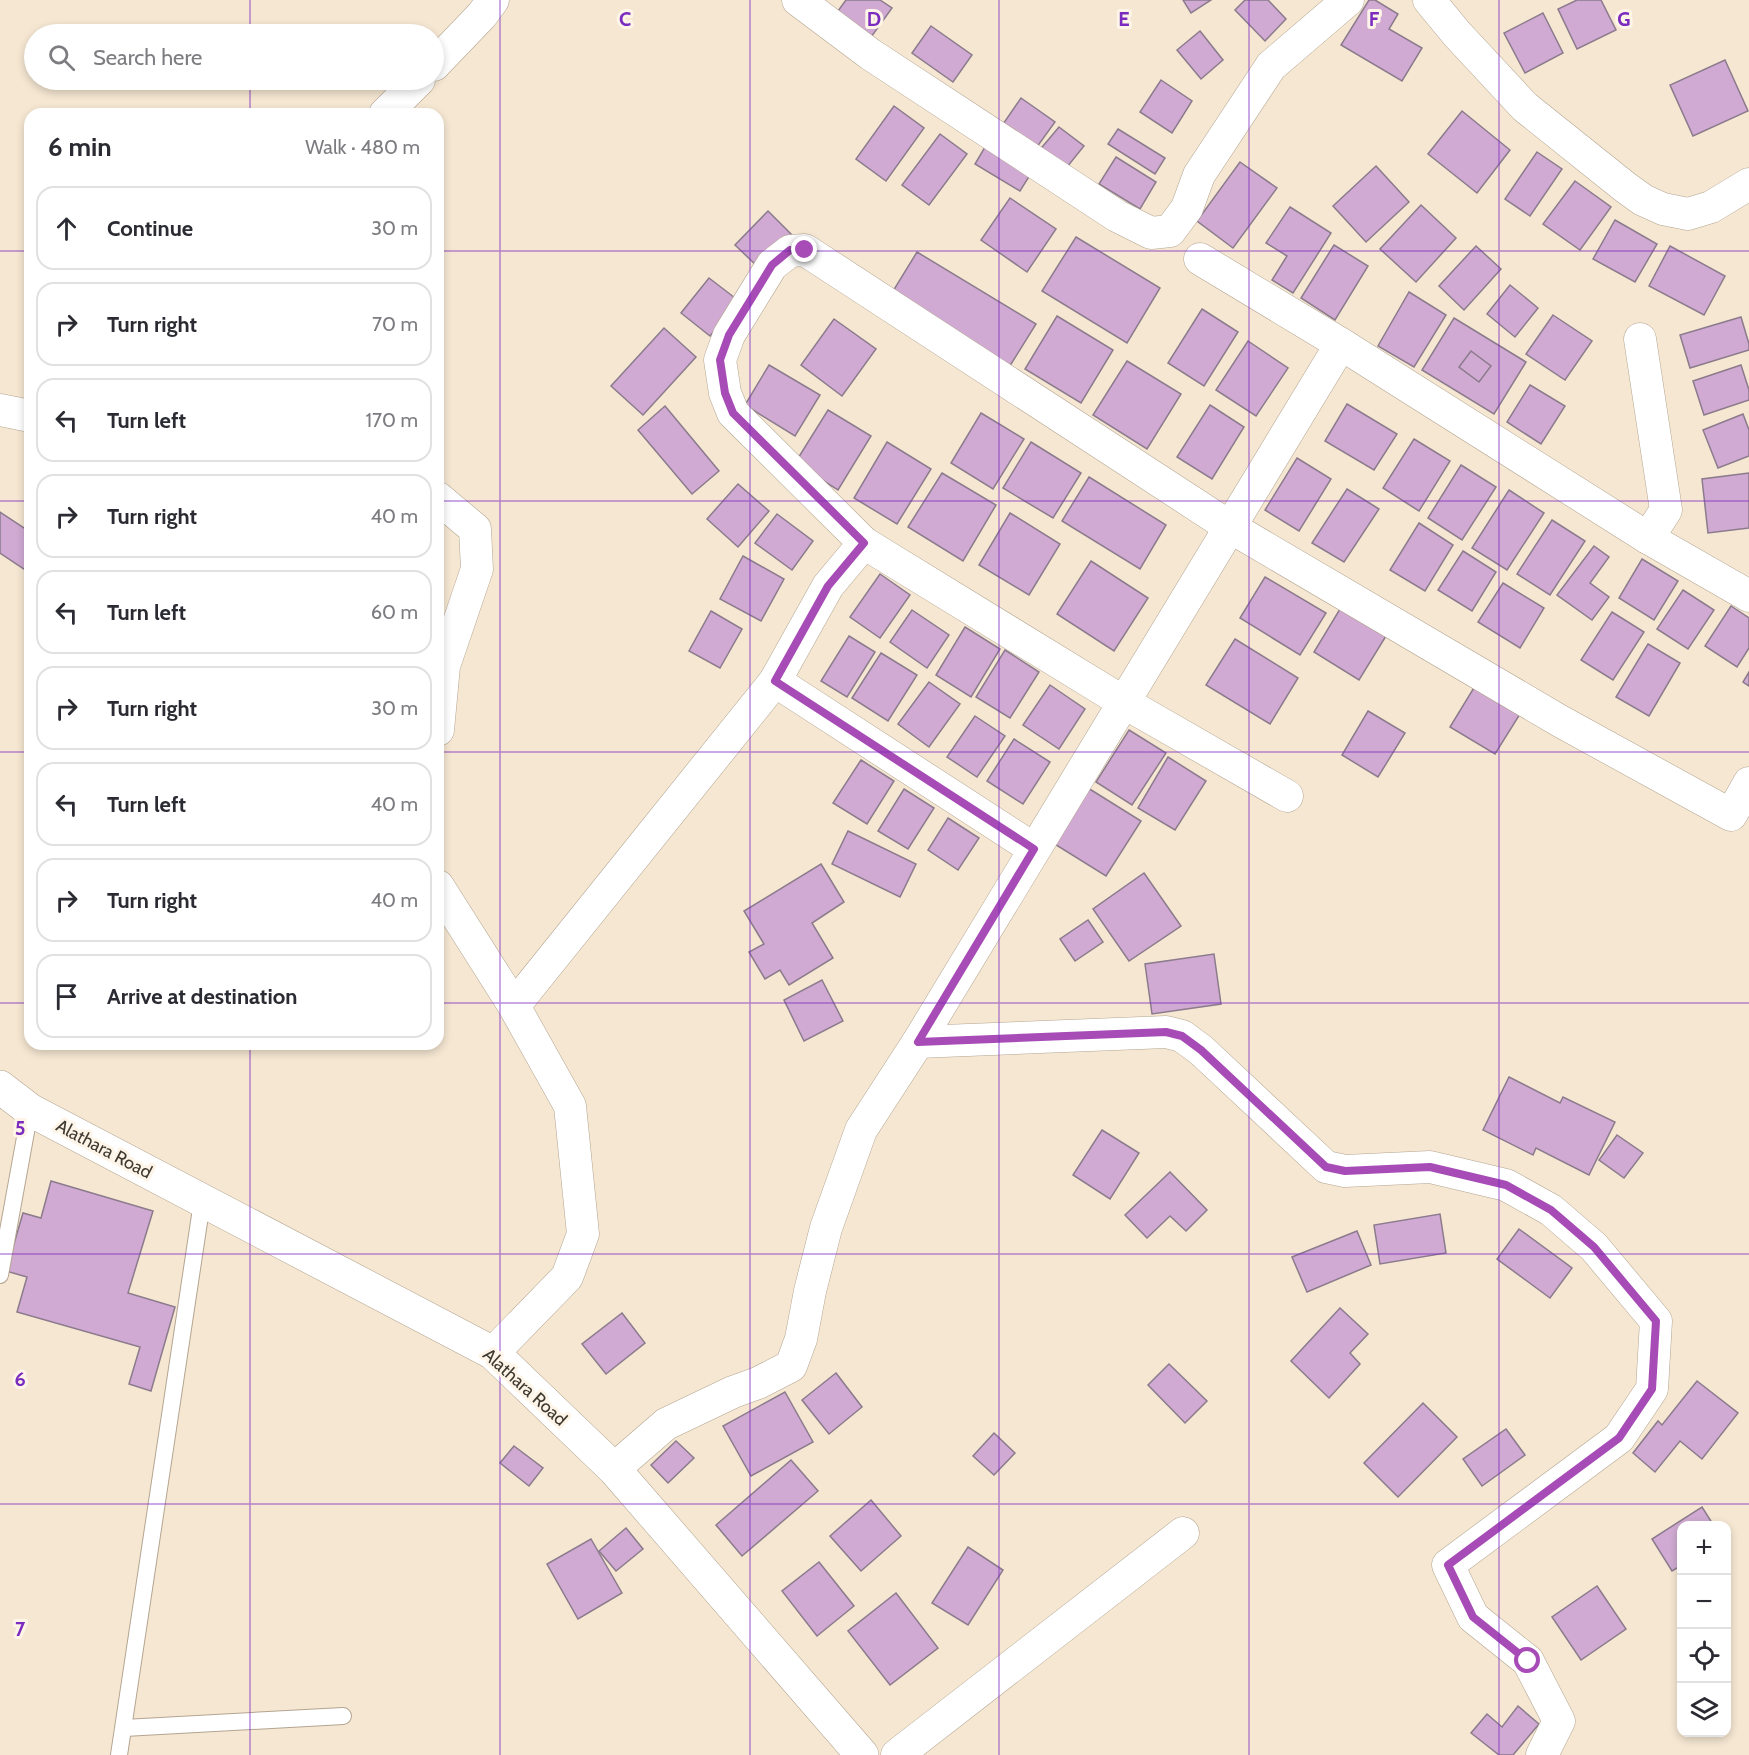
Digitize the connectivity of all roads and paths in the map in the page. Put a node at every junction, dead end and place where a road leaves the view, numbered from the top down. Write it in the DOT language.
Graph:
graph roads {
  1 [pos="494,0"];
  2 [pos="798,0"];
  3 [pos="1348,0"];
  4 [pos="1429,0"];
  5 [pos="444,55"];
  6 [pos="409,90"];
  7 [pos="391,108"];
  8 [pos="1749,184"];
  9 [pos="1200,259"];
  10 [pos="1640,339"];
  11 [pos="1341,344"];
  12 [pos="0,410"];
  13 [pos="24,415"];
  14 [pos="444,503"];
  15 [pos="1230,527"];
  16 [pos="1648,538"];
  17 [pos="864,543"];
  18 [pos="1749,596"];
  19 [pos="444,666"];
  20 [pos="775,681"];
  21 [pos="1125,703"];
  22 [pos="1749,783"];
  23 [pos="1287,796"];
  24 [pos="1034,849"];
  25 [pos="444,895"];
  26 [pos="514,1006"];
  27 [pos="918,1042"];
  28 [pos="0,1087"];
  29 [pos="30,1110"];
  30 [pos="202,1202"];
  31 [pos="0,1275"];
  32 [pos="493,1353"];
  33 [pos="614,1469"];
  34 [pos="1182,1533"];
  35 [pos="343,1716"];
  36 [pos="124,1728"];
  37 [pos="119,1755"];
  38 [pos="862,1755"];
  39 [pos="897,1755"];
  40 [pos="1542,1755"];
  1 -- 5 [label="street"];
  2 -- 3 [label="street"];
  4 -- 8 [label="street"];
  6 -- 7 [label="street"];
  9 -- 11 [label="street"];
  10 -- 16 [label="street"];
  11 -- 15 [label="street"];
  11 -- 16 [label="street"];
  12 -- 13 [label="street"];
  14 -- 19 [label="street"];
  15 -- 17 [label="street"];
  15 -- 21 [label="street"];
  15 -- 22 [label="street"];
  16 -- 18 [label="street"];
  17 -- 20 [label="street"];
  17 -- 21 [label="street"];
  20 -- 24 [label="street"];
  20 -- 26 [label="street"];
  21 -- 23 [label="street"];
  21 -- 24 [label="street"];
  24 -- 27 [label="street"];
  25 -- 26 [label="street"];
  26 -- 32 [label="street"];
  27 -- 33 [label="street"];
  27 -- 40 [label="street"];
  28 -- 29 [label="street, Alathara Road"];
  29 -- 30 [label="street, Alathara Road"];
  29 -- 31 [label="lane"];
  30 -- 32 [label="street, Alathara Road"];
  30 -- 36 [label="lane"];
  32 -- 33 [label="street, Alathara Road"];
  33 -- 38 [label="street, Alathara Road"];
  34 -- 39 [label="street"];
  35 -- 36 [label="lane"];
  36 -- 37 [label="lane"];
}
